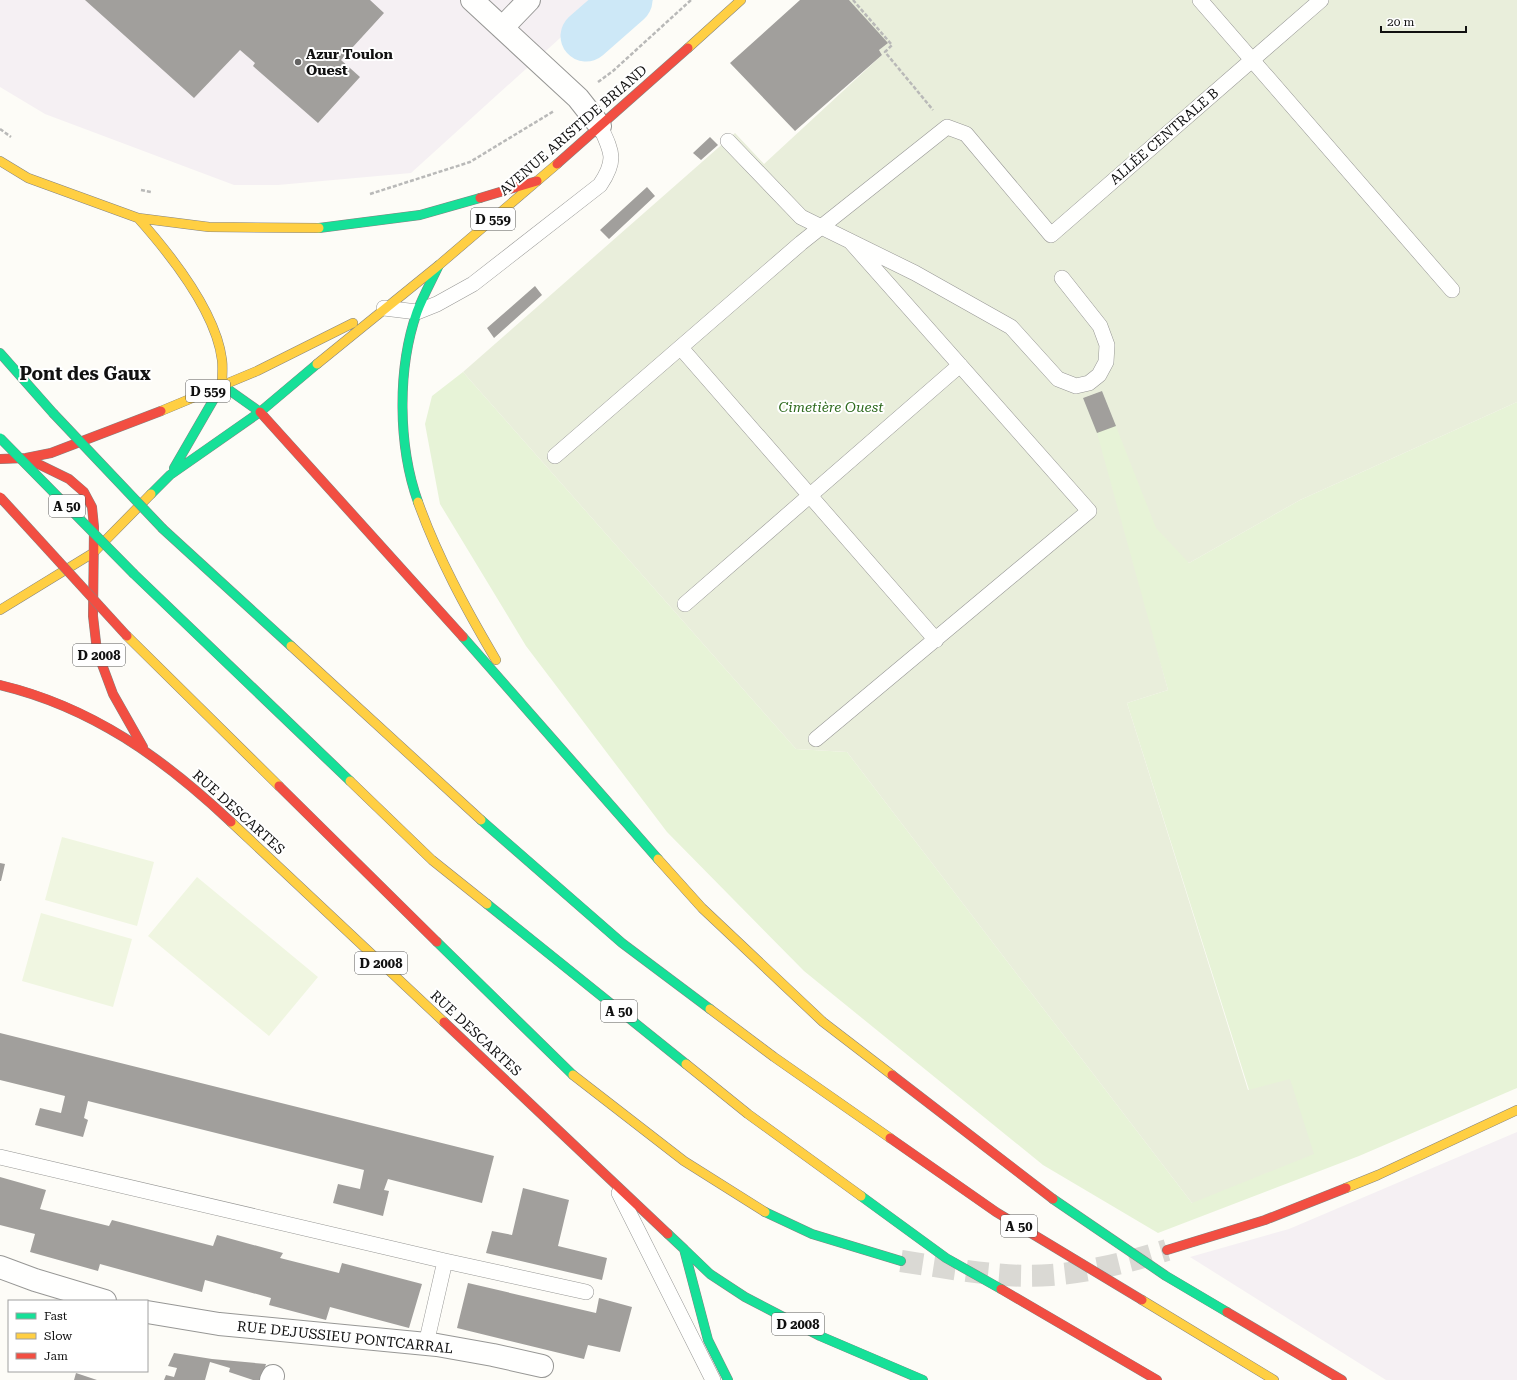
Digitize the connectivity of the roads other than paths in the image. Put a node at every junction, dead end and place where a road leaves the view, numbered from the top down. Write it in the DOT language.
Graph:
graph roads {
  1 [pos="472,0"];
  2 [pos="529,0"];
  3 [pos="741,0"];
  4 [pos="1200,0"];
  5 [pos="1321,0"];
  6 [pos="503,27"];
  7 [pos="1252,60"];
  8 [pos="600,126"];
  9 [pos="728,141"];
  10 [pos="0,161"];
  11 [pos="537,181"];
  12 [pos="138,218"];
  13 [pos="821,227"];
  14 [pos="850,241"];
  15 [pos="439,265"];
  16 [pos="1062,278"];
  17 [pos="1452,290"];
  18 [pos="384,308"];
  19 [pos="417,312"];
  20 [pos="681,348"];
  21 [pos="0,353"];
  22 [pos="960,365"];
  23 [pos="222,385"];
  24 [pos="260,412"];
  25 [pos="0,438"];
  26 [pos="555,456"];
  27 [pos="26,458"];
  28 [pos="0,459"];
  29 [pos="170,475"];
  30 [pos="809,494"];
  31 [pos="0,497"];
  32 [pos="93,553"];
  33 [pos="685,604"];
  34 [pos="0,610"];
  35 [pos="936,640"];
  36 [pos="0,685"];
  37 [pos="518,697"];
  38 [pos="816,739"];
  39 [pos="143,748"];
  40 [pos="1517,1110"];
  41 [pos="0,1157"];
  42 [pos="614,1183"];
  43 [pos="684,1249"];
  44 [pos="1167,1250"];
  45 [pos="445,1261"];
  46 [pos="902,1261"];
  47 [pos="0,1267"];
  48 [pos="586,1292"];
  49 [pos="102,1300"];
  50 [pos="148,1312"];
  51 [pos="426,1344"];
  52 [pos="542,1366"];
  53 [pos="712,1380"];
  54 [pos="728,1380"];
  55 [pos="923,1380"];
  56 [pos="1157,1380"];
  57 [pos="1274,1380"];
  58 [pos="1342,1380"];
  1 -- 6 [label="street"];
  2 -- 6 [label="street"];
  3 -- 8 [label="main road, AVENUE ARISTIDE BRIAND / D 559"];
  4 -- 7 [label="lane"];
  5 -- 7 [label="lane, ALLÉE CENTRALE B"];
  6 -- 8 [label="street"];
  7 -- 13 [label="lane, ALLÉE CENTRALE B"];
  7 -- 17 [label="lane"];
  8 -- 11 [label="main road, AVENUE ARISTIDE BRIAND / D 559"];
  8 -- 19 [label="lane"];
  9 -- 13 [label="lane"];
  10 -- 12 [label="main road"];
  11 -- 12 [label="main road"];
  11 -- 15 [label="main road, AVENUE ARISTIDE BRIAND / D 559"];
  12 -- 23 [label="main road"];
  13 -- 14 [label="lane"];
  13 -- 20 [label="lane"];
  14 -- 16 [label="lane"];
  14 -- 22 [label="lane"];
  15 -- 18 [label="main road, AVENUE ARISTIDE BRIAND / D 559"];
  15 -- 19 [label="main road"];
  18 -- 19 [label="lane"];
  18 -- 23 [label="main road, AVENUE ARISTIDE BRIAND / D 559"];
  18 -- 24 [label="main road, AVENUE ARISTIDE BRIAND / D 559"];
  19 -- 37 [label="main road"];
  20 -- 26 [label="lane"];
  20 -- 30 [label="lane"];
  21 -- 57 [label="main road, A 50, bridge"];
  22 -- 30 [label="lane"];
  22 -- 35 [label="lane"];
  23 -- 24 [label="main road"];
  23 -- 27 [label="main road, AVENUE ARISTIDE BRIAND / D 559"];
  23 -- 29 [label="main road"];
  24 -- 29 [label="main road, AVENUE ARISTIDE BRIAND / D 559"];
  24 -- 37 [label="main road"];
  25 -- 56 [label="main road, A 50, bridge"];
  27 -- 28 [label="main road, AVENUE ARISTIDE BRIAND / D 559"];
  27 -- 32 [label="main road, RUE DESCARTES"];
  29 -- 32 [label="main road, AVENUE ARISTIDE BRIAND / D 559"];
  30 -- 33 [label="lane"];
  30 -- 35 [label="lane"];
  31 -- 46 [label="main road, bridge"];
  32 -- 34 [label="main road, AVENUE ARISTIDE BRIAND / D 559"];
  32 -- 39 [label="main road, RUE DESCARTES / D 2008"];
  35 -- 38 [label="lane"];
  36 -- 39 [label="main road, RUE DESCARTES / D 2008"];
  37 -- 58 [label="main road"];
  39 -- 42 [label="main road, RUE DESCARTES / D 2008"];
  40 -- 44 [label="main road"];
  41 -- 45 [label="lane"];
  42 -- 43 [label="main road, RUE DESCARTES / D 2008"];
  42 -- 53 [label="lane"];
  43 -- 54 [label="main road"];
  43 -- 55 [label="main road, D 2008"];
  45 -- 48 [label="lane"];
  45 -- 51 [label="lane"];
  47 -- 49 [label="street"];
  50 -- 51 [label="street, RUE DEJUSSIEU PONTCARRAL"];
  51 -- 52 [label="street, RUE DEJUSSIEU PONTCARRAL"];
}
